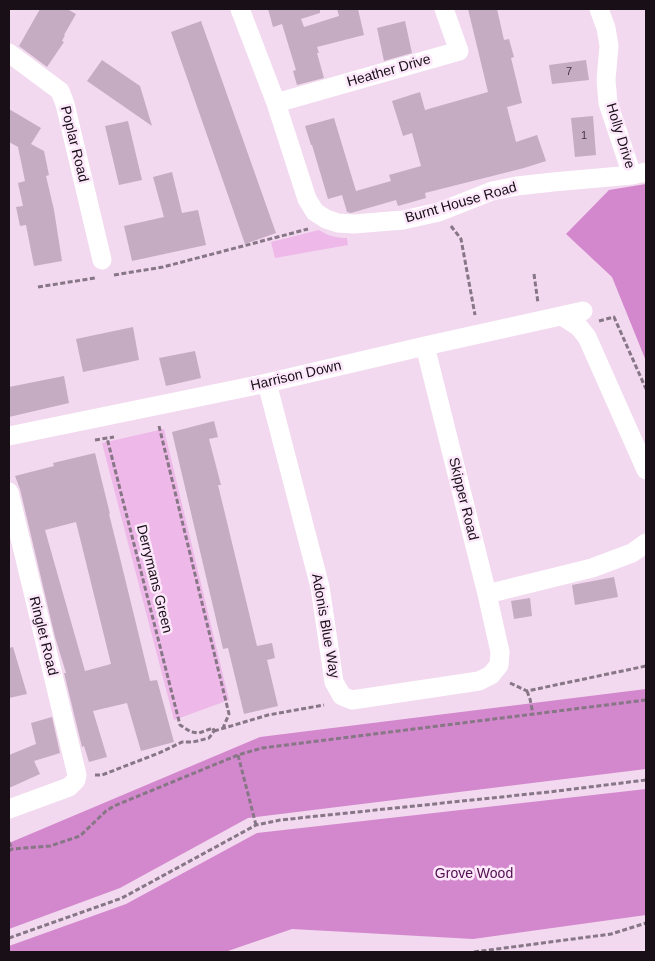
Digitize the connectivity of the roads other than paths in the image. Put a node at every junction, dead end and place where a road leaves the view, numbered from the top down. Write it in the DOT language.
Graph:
graph roads {
  1 [pos="240,9"];
  2 [pos="444,9"];
  3 [pos="599,9"];
  4 [pos="9,53"];
  5 [pos="276,103"];
  6 [pos="639,173"];
  7 [pos="105,268"];
  8 [pos="424,346"];
  9 [pos="267,383"];
  10 [pos="9,436"];
  11 [pos="646,470"];
  12 [pos="9,492"];
  13 [pos="646,543"];
  14 [pos="487,594"];
  15 [pos="491,675"];
  16 [pos="9,809"];
  1 -- 5 [label="street"];
  2 -- 5 [label="street, Heather Drive"];
  3 -- 6 [label="street, Holly Drive"];
  4 -- 7 [label="street, Poplar Road"];
  5 -- 6 [label="street, Burnt House Road"];
  8 -- 9 [label="street, Harrison Down"];
  8 -- 11 [label="street, Harrison Down"];
  8 -- 14 [label="street, Skipper Road"];
  9 -- 10 [label="street, Harrison Down"];
  9 -- 15 [label="street, Adonis Blue Way"];
  12 -- 16 [label="street, Ringlet Road"];
  13 -- 14 [label="street"];
  14 -- 15 [label="street, Skipper Road"];
}
